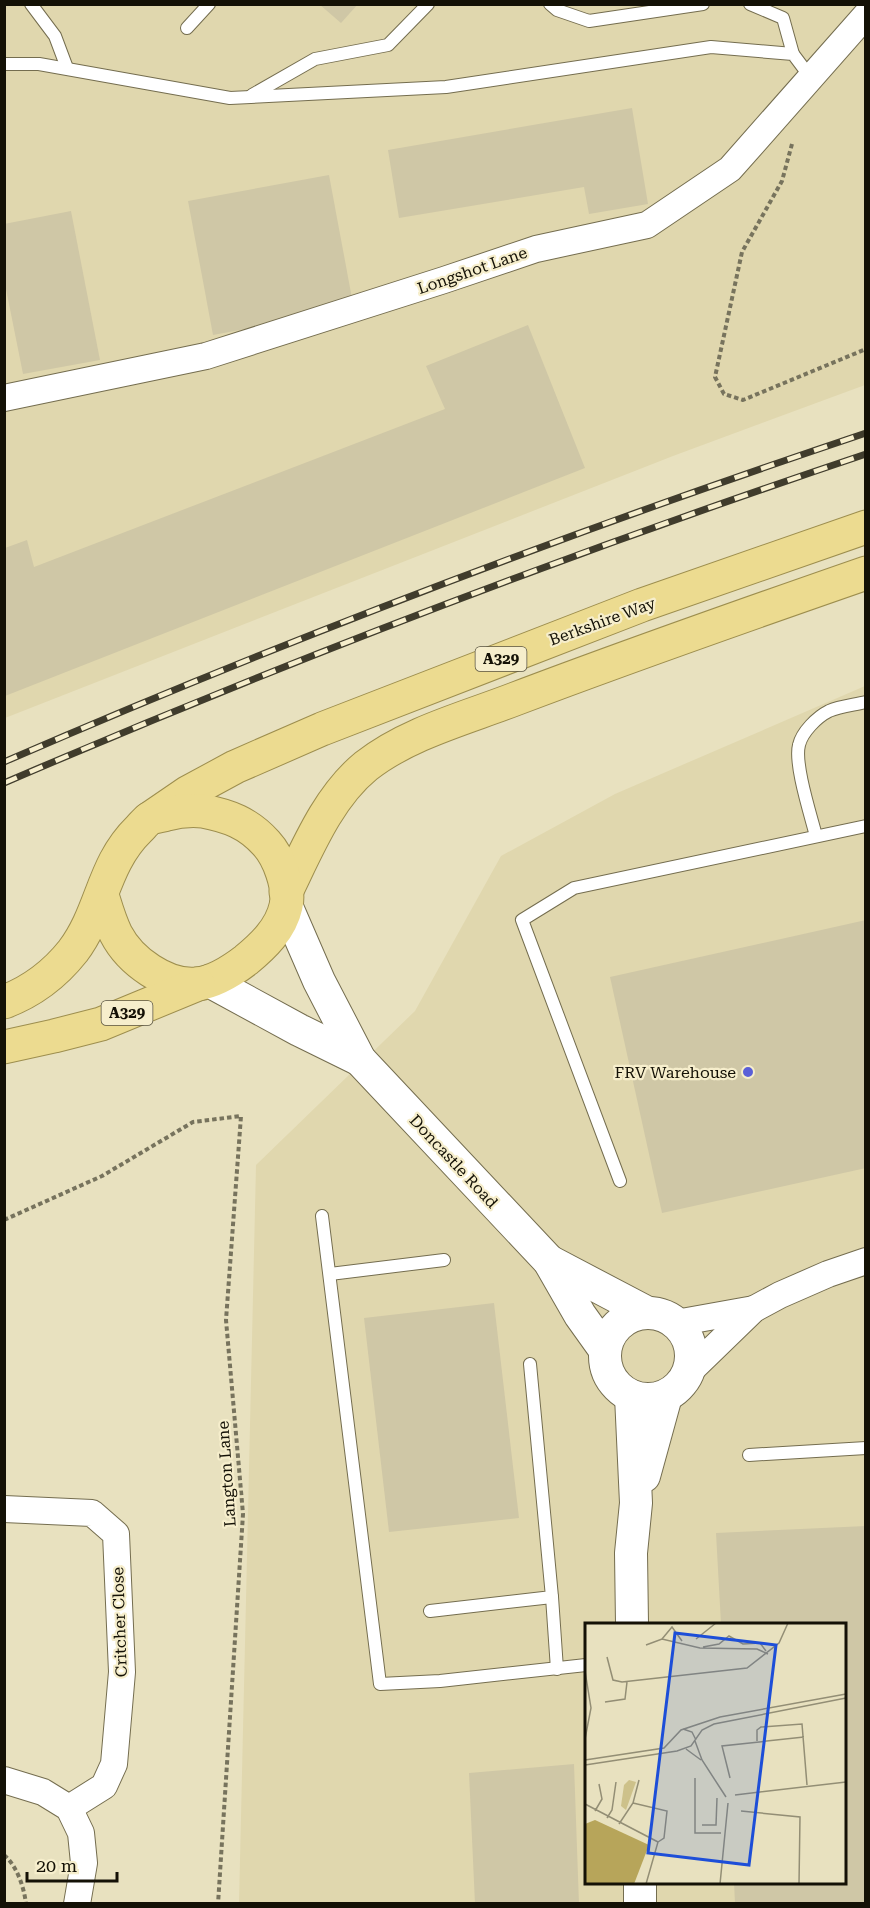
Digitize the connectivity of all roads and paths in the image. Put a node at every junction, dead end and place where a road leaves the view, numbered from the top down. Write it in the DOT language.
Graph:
graph roads {
  1 [pos="31,4"];
  2 [pos="209,4"];
  3 [pos="428,4"];
  4 [pos="550,4"];
  5 [pos="703,4"];
  6 [pos="750,4"];
  7 [pos="866,15"];
  8 [pos="187,28"];
  9 [pos="793,54"];
  10 [pos="4,64"];
  11 [pos="67,68"];
  12 [pos="811,78"];
  13 [pos="248,97"];
  14 [pos="793,140"];
  15 [pos="866,349"];
  16 [pos="4,398"];
  17 [pos="866,527"];
  18 [pos="866,573"];
  19 [pos="866,702"];
  20 [pos="149,819"];
  21 [pos="866,826"];
  22 [pos="816,837"];
  23 [pos="102,896"];
  24 [pos="286,898"];
  25 [pos="203,982"];
  26 [pos="4,1002"];
  27 [pos="4,1047"];
  28 [pos="360,1060"];
  29 [pos="620,1180"];
  30 [pos="322,1216"];
  31 [pos="4,1220"];
  32 [pos="444,1260"];
  33 [pos="549,1261"];
  34 [pos="866,1261"];
  35 [pos="330,1274"];
  36 [pos="754,1309"];
  37 [pos="646,1312"];
  38 [pos="676,1323"];
  39 [pos="604,1350"];
  40 [pos="530,1364"];
  41 [pos="689,1372"];
  42 [pos="631,1396"];
  43 [pos="666,1396"];
  44 [pos="866,1448"];
  45 [pos="749,1455"];
  46 [pos="636,1503"];
  47 [pos="4,1509"];
  48 [pos="552,1597"];
  49 [pos="430,1611"];
  50 [pos="632,1623"];
  51 [pos="585,1665"];
  52 [pos="557,1669"];
  53 [pos="4,1780"];
  54 [pos="69,1808"];
  55 [pos="4,1855"];
  56 [pos="640,1884"];
  57 [pos="26,1904"];
  58 [pos="77,1904"];
  59 [pos="218,1904"];
  60 [pos="640,1904"];
  1 -- 11 [label="lane"];
  2 -- 8 [label="lane"];
  3 -- 13 [label="lane"];
  4 -- 5 [label="lane"];
  6 -- 9 [label="lane"];
  7 -- 12 [label="street, Longshot Lane"];
  9 -- 12 [label="lane"];
  9 -- 13 [label="lane"];
  10 -- 11 [label="lane"];
  11 -- 13 [label="lane"];
  12 -- 16 [label="street, Longshot Lane"];
  14 -- 15 [label="path"];
  17 -- 20 [label="highway, Berkshire Way / A329"];
  18 -- 24 [label="highway, A329"];
  19 -- 22 [label="lane"];
  20 -- 23 [label="highway, A329"];
  20 -- 24 [label="highway"];
  21 -- 22 [label="lane"];
  22 -- 29 [label="lane"];
  23 -- 25 [label="highway"];
  23 -- 26 [label="highway, A329"];
  24 -- 25 [label="highway, A329"];
  24 -- 28 [label="street, Doncastle Road"];
  25 -- 27 [label="highway, A329"];
  25 -- 28 [label="street, Doncastle Road"];
  28 -- 33 [label="street, Doncastle Road"];
  30 -- 35 [label="lane"];
  31 -- 59 [label="path, Langton Lane"];
  32 -- 35 [label="lane"];
  33 -- 37 [label="street, Doncastle Road"];
  33 -- 39 [label="street, Doncastle Road"];
  34 -- 36 [label="street"];
  35 -- 52 [label="lane"];
  36 -- 38 [label="street"];
  36 -- 41 [label="street"];
  37 -- 38 [label="street"];
  37 -- 39 [label="street"];
  38 -- 41 [label="street"];
  39 -- 42 [label="street"];
  40 -- 48 [label="lane"];
  41 -- 43 [label="street"];
  42 -- 43 [label="street"];
  42 -- 46 [label="street"];
  43 -- 46 [label="street"];
  44 -- 45 [label="lane"];
  46 -- 50 [label="street"];
  47 -- 54 [label="street, Critcher Close"];
  48 -- 49 [label="lane"];
  48 -- 52 [label="lane"];
  51 -- 52 [label="lane"];
  53 -- 54 [label="street"];
  54 -- 58 [label="street"];
  55 -- 57 [label="path"];
  56 -- 60 [label="street"];
}
